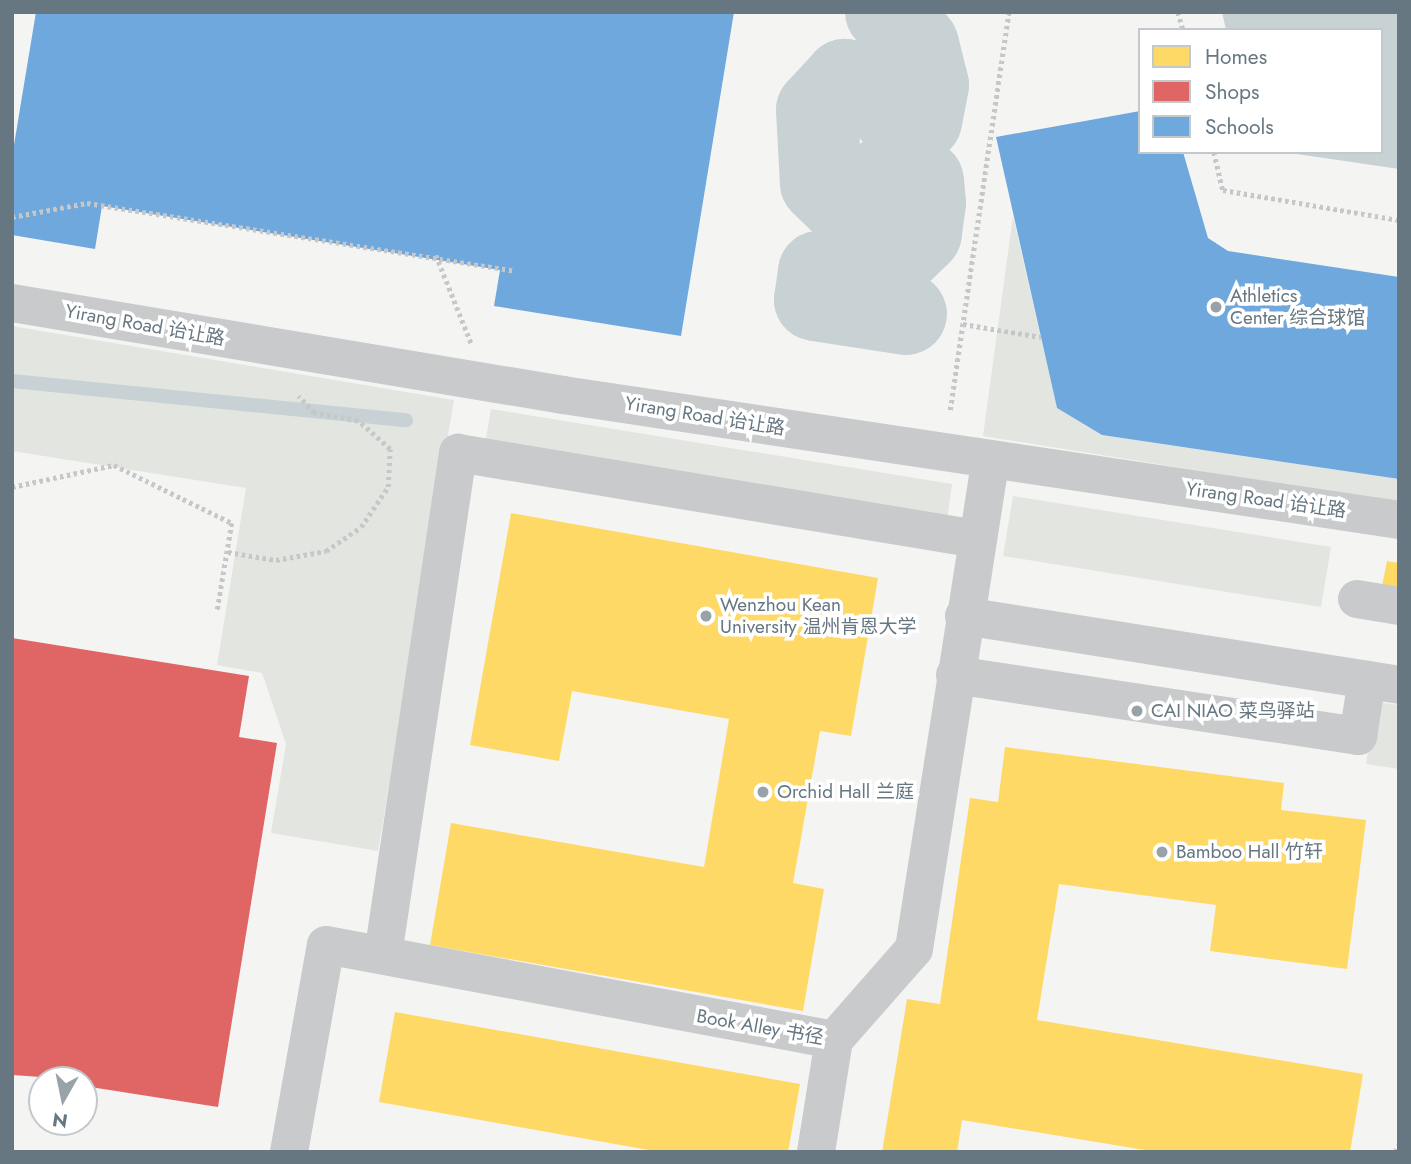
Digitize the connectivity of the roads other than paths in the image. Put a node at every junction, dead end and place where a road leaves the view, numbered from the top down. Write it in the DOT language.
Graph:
graph roads {
  1 [pos="12,303"];
  2 [pos="991,459"];
  3 [pos="1399,520"];
  4 [pos="977,539"];
  5 [pos="1357,599"];
  6 [pos="1399,606"];
  7 [pos="964,616"];
  8 [pos="955,676"];
  9 [pos="1383,682"];
  10 [pos="383,955"];
  11 [pos="834,1040"];
  12 [pos="289,1152"];
  13 [pos="816,1152"];
  1 -- 2 [label="street, Yirang Road 诒让路"];
  2 -- 3 [label="street, Yirang Road 诒让路"];
  2 -- 4 [label="street, Book Alley 书径"];
  4 -- 7 [label="street, Book Alley 书径"];
  4 -- 10 [label="street"];
  5 -- 6 [label="street"];
  7 -- 8 [label="street, Book Alley 书径"];
  7 -- 9 [label="street"];
  8 -- 9 [label="street"];
  8 -- 11 [label="street, Book Alley 书径"];
  10 -- 11 [label="street, Book Alley 书径"];
  10 -- 12 [label="street, Book Alley 书径"];
  11 -- 13 [label="street"];
}
